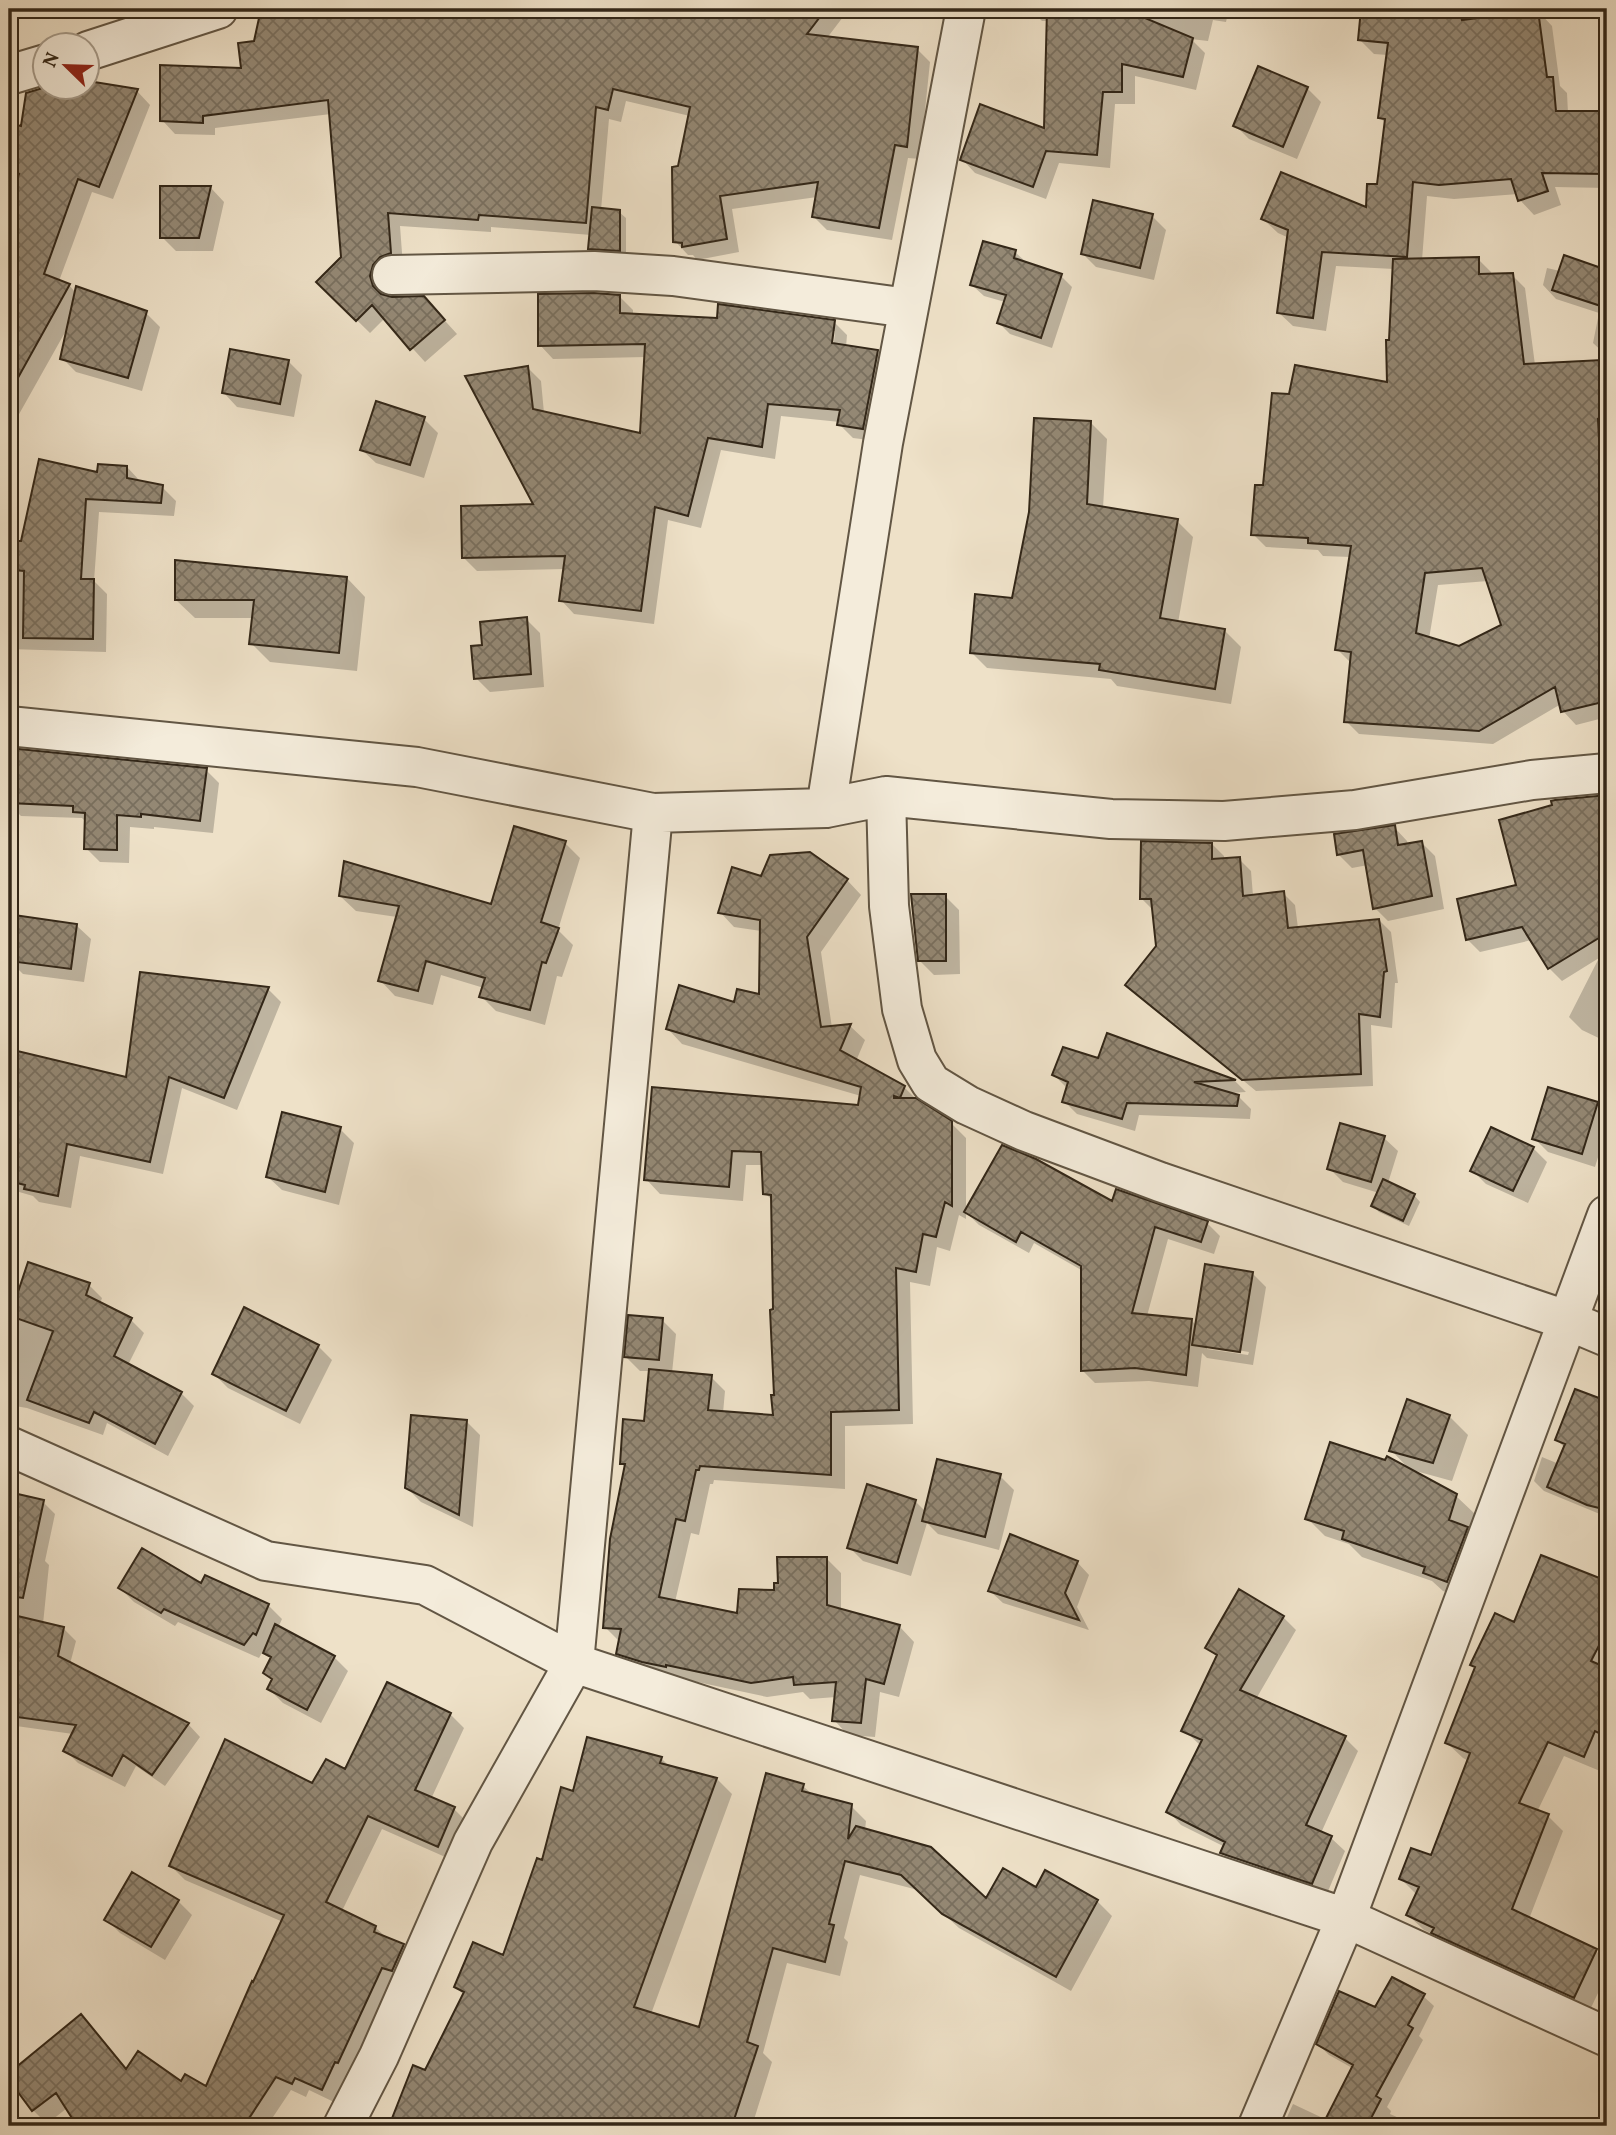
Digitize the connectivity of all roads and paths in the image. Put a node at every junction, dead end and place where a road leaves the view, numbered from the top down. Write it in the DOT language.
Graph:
graph roads {
  1 [pos="218,9"];
  2 [pos="966,9"];
  3 [pos="102,46"];
  4 [pos="32,68"];
  5 [pos="9,75"];
  6 [pos="392,275"];
  7 [pos="908,308"];
  8 [pos="9,726"];
  9 [pos="1607,773"];
  10 [pos="886,796"];
  11 [pos="826,808"];
  12 [pos="653,813"];
  13 [pos="1607,1215"];
  14 [pos="1569,1321"];
  15 [pos="1607,1337"];
  16 [pos="9,1446"];
  17 [pos="574,1663"];
  18 [pos="1346,1918"];
  19 [pos="1607,2037"];
  20 [pos="343,2126"];
  21 [pos="1258,2126"];
  1 -- 3 [label="street"];
  2 -- 7 [label="street"];
  4 -- 5 [label="street"];
  6 -- 7 [label="street"];
  7 -- 11 [label="street"];
  8 -- 12 [label="street"];
  9 -- 10 [label="street"];
  10 -- 11 [label="street"];
  10 -- 14 [label="street"];
  11 -- 12 [label="street"];
  12 -- 17 [label="street"];
  13 -- 14 [label="street"];
  14 -- 15 [label="street"];
  14 -- 18 [label="street"];
  16 -- 17 [label="street"];
  17 -- 18 [label="street"];
  17 -- 20 [label="street"];
  18 -- 19 [label="street"];
  18 -- 21 [label="street"];
}
